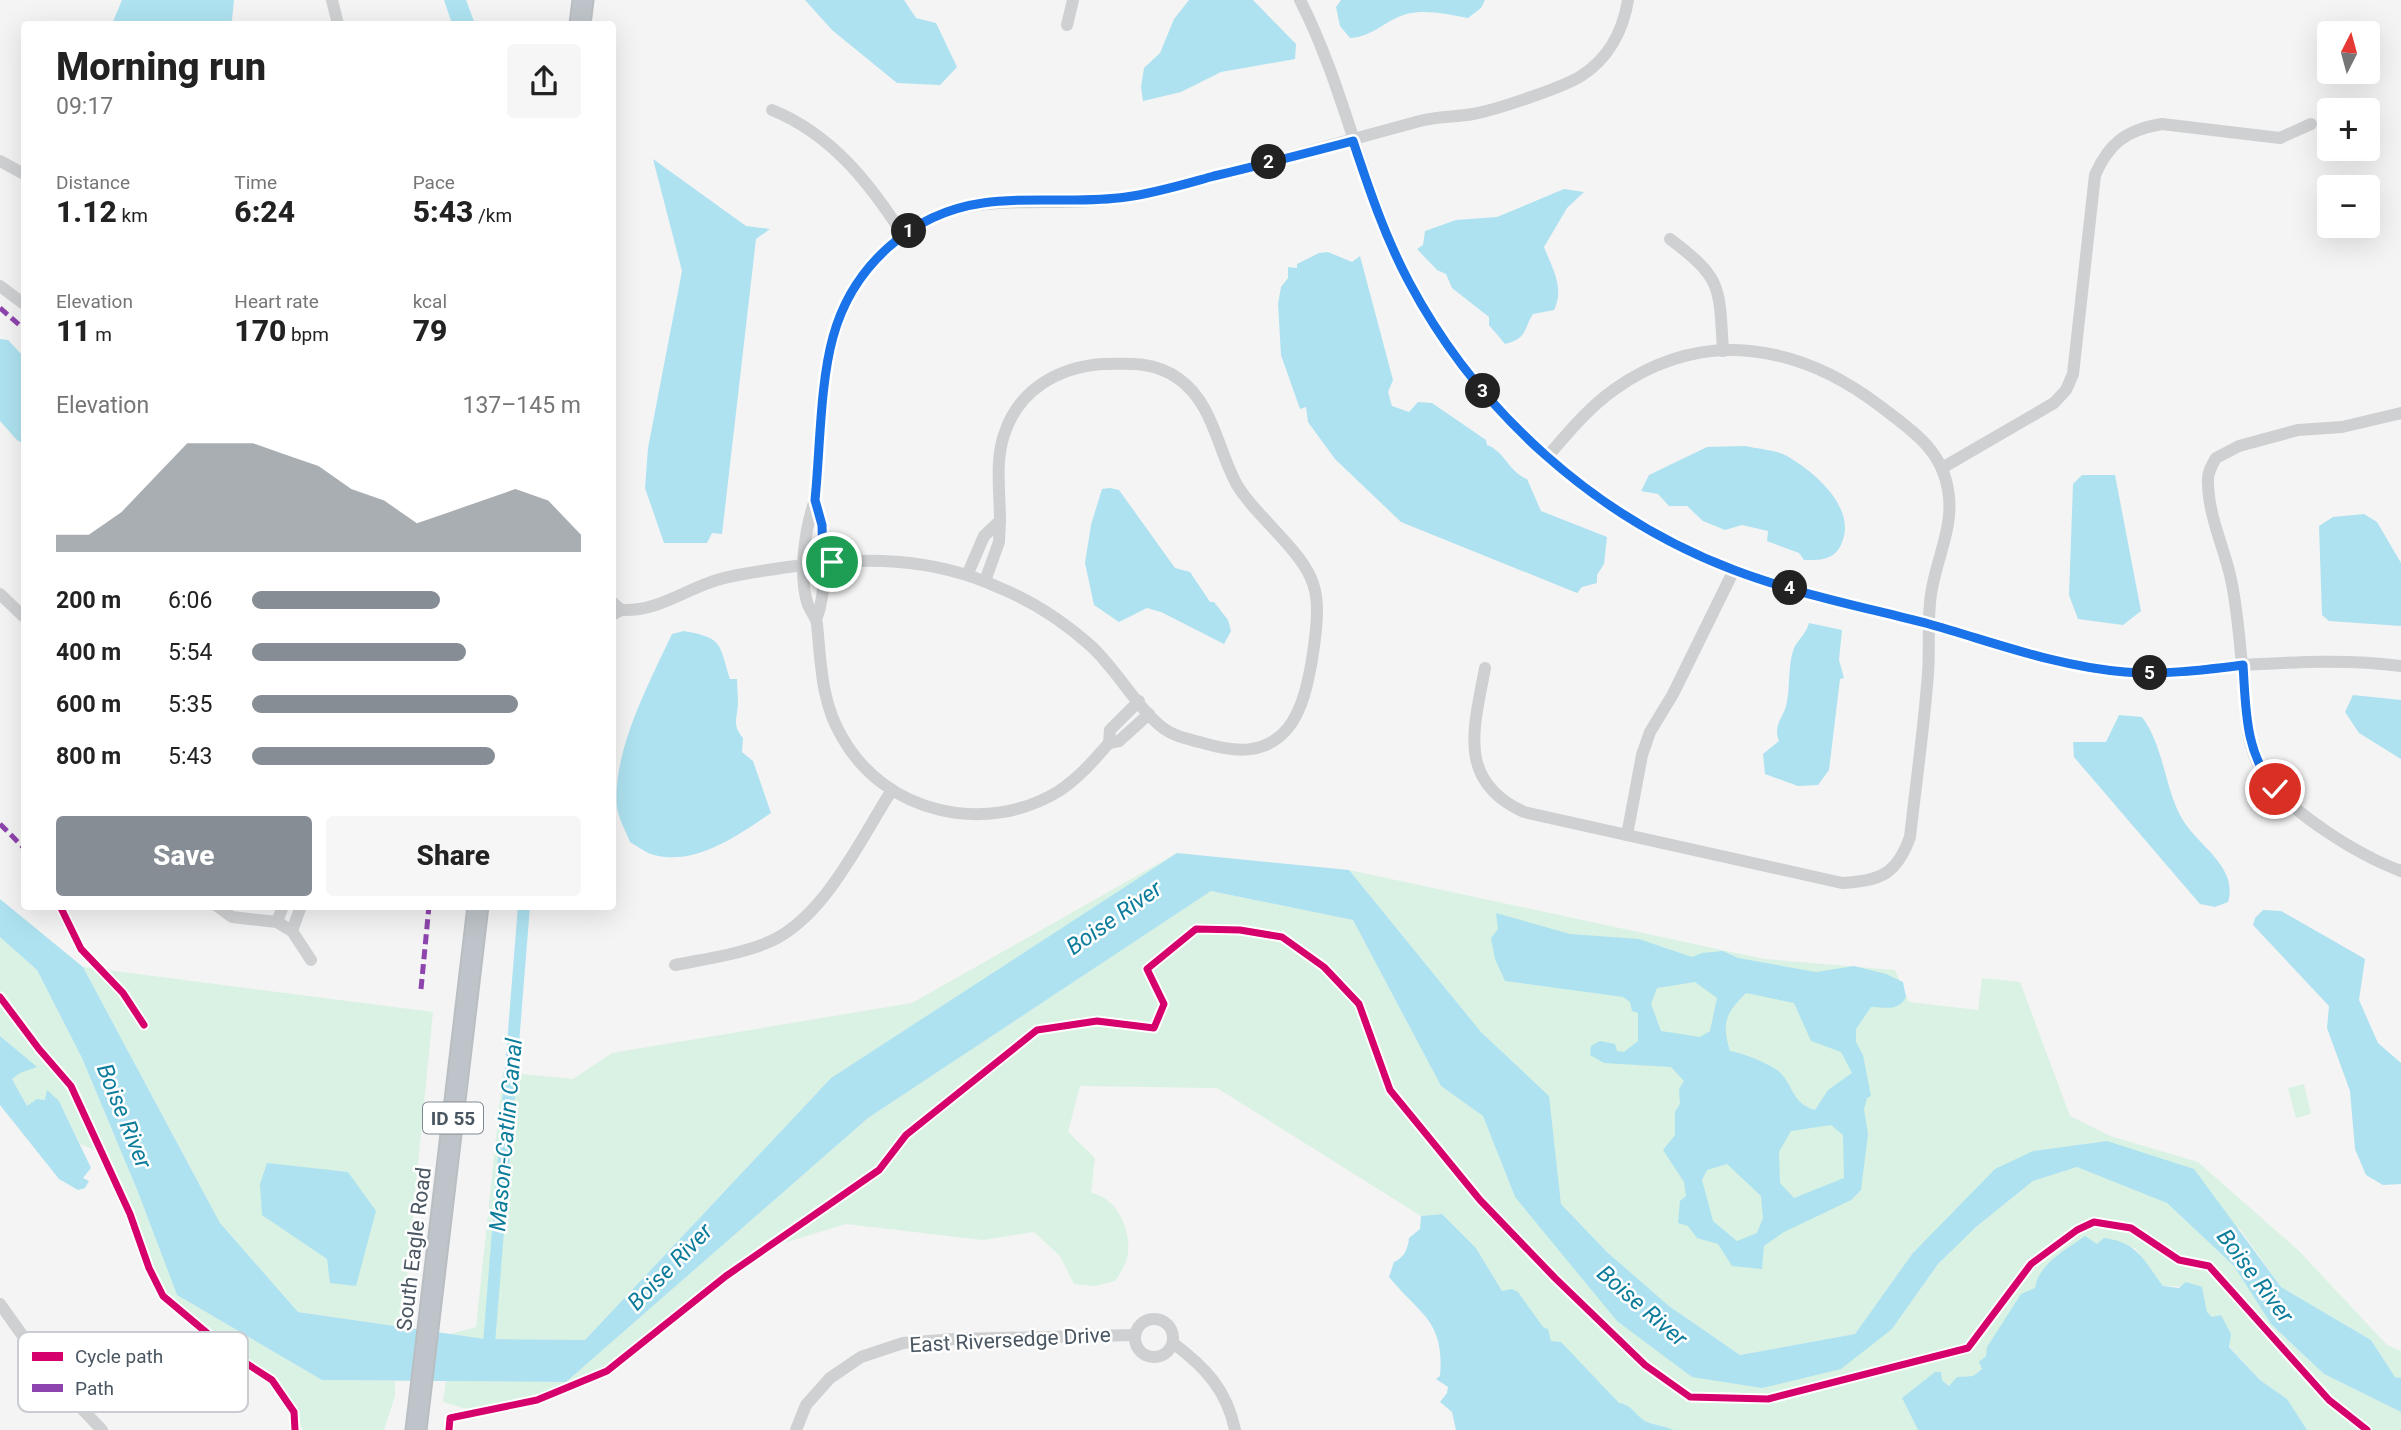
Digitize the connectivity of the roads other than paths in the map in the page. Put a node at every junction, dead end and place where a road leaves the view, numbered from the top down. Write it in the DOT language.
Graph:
graph roads {
  1 [pos="332,0"];
  2 [pos="583,0"];
  3 [pos="1073,0"];
  4 [pos="1300,0"];
  5 [pos="1628,0"];
  6 [pos="337,21"];
  7 [pos="580,21"];
  8 [pos="1067,24"];
  9 [pos="772,110"];
  10 [pos="2311,124"];
  11 [pos="1353,141"];
  12 [pos="0,161"];
  13 [pos="21,172"];
  14 [pos="903,235"];
  15 [pos="1670,239"];
  16 [pos="0,286"];
  17 [pos="21,301"];
  18 [pos="1723,351"];
  19 [pos="2401,413"];
  20 [pos="1547,457"];
  21 [pos="1942,468"];
  22 [pos="815,500"];
  23 [pos="1000,521"];
  24 [pos="823,563"];
  25 [pos="804,565"];
  26 [pos="1734,570"];
  27 [pos="968,573"];
  28 [pos="985,581"];
  29 [pos="0,594"];
  30 [pos="616,609"];
  31 [pos="21,614"];
  32 [pos="816,620"];
  33 [pos="1929,624"];
  34 [pos="2243,665"];
  35 [pos="2401,666"];
  36 [pos="1485,668"];
  37 [pos="1139,701"];
  38 [pos="1149,714"];
  39 [pos="1109,743"];
  40 [pos="892,790"];
  41 [pos="1627,835"];
  42 [pos="2401,871"];
  43 [pos="222,910"];
  44 [pos="282,910"];
  45 [pos="300,910"];
  46 [pos="478,910"];
  47 [pos="277,922"];
  48 [pos="292,931"];
  49 [pos="311,960"];
  50 [pos="675,965"];
  51 [pos="0,1304"];
  52 [pos="20,1332"];
  53 [pos="1135,1335"];
  54 [pos="1173,1343"];
  55 [pos="85,1412"];
  56 [pos="102,1430"];
  57 [pos="416,1430"];
  58 [pos="796,1430"];
  59 [pos="1235,1430"];
  1 -- 6 [label="street"];
  2 -- 7 [label="highway"];
  3 -- 8 [label="street"];
  4 -- 11 [label="street"];
  5 -- 11 [label="street"];
  9 -- 14 [label="street"];
  10 -- 21 [label="street"];
  11 -- 14 [label="street"];
  11 -- 20 [label="street"];
  12 -- 13 [label="street"];
  14 -- 22 [label="street"];
  15 -- 18 [label="street"];
  16 -- 17 [label="street"];
  18 -- 20 [label="street"];
  18 -- 21 [label="street"];
  19 -- 34 [label="street"];
  20 -- 26 [label="street"];
  21 -- 33 [label="street"];
  22 -- 24 [label="street"];
  22 -- 25 [label="street"];
  23 -- 27 [label="street"];
  23 -- 28 [label="street"];
  23 -- 38 [label="street"];
  24 -- 25 [label="street"];
  24 -- 27 [label="street"];
  24 -- 32 [label="street"];
  25 -- 30 [label="street"];
  25 -- 32 [label="street"];
  26 -- 33 [label="street"];
  26 -- 41 [label="street"];
  27 -- 28 [label="street"];
  28 -- 37 [label="street"];
  29 -- 31 [label="street"];
  32 -- 40 [label="street"];
  33 -- 34 [label="street"];
  33 -- 41 [label="street"];
  34 -- 35 [label="street"];
  34 -- 42 [label="street"];
  36 -- 41 [label="street"];
  37 -- 38 [label="street"];
  37 -- 39 [label="street"];
  38 -- 39 [label="street"];
  39 -- 40 [label="street"];
  40 -- 50 [label="street"];
  43 -- 47 [label="street"];
  44 -- 47 [label="street"];
  45 -- 48 [label="street"];
  46 -- 57 [label="highway, South Eagle Road / ID 55"];
  47 -- 48 [label="street"];
  48 -- 49 [label="street"];
  51 -- 52 [label="street"];
  53 -- 54 [label="street, East Riversedge Drive"];
  53 -- 54 [label="street, East Riversedge Drive"];
  53 -- 58 [label="street, East Riversedge Drive"];
  54 -- 59 [label="street"];
  55 -- 56 [label="street"];
}
